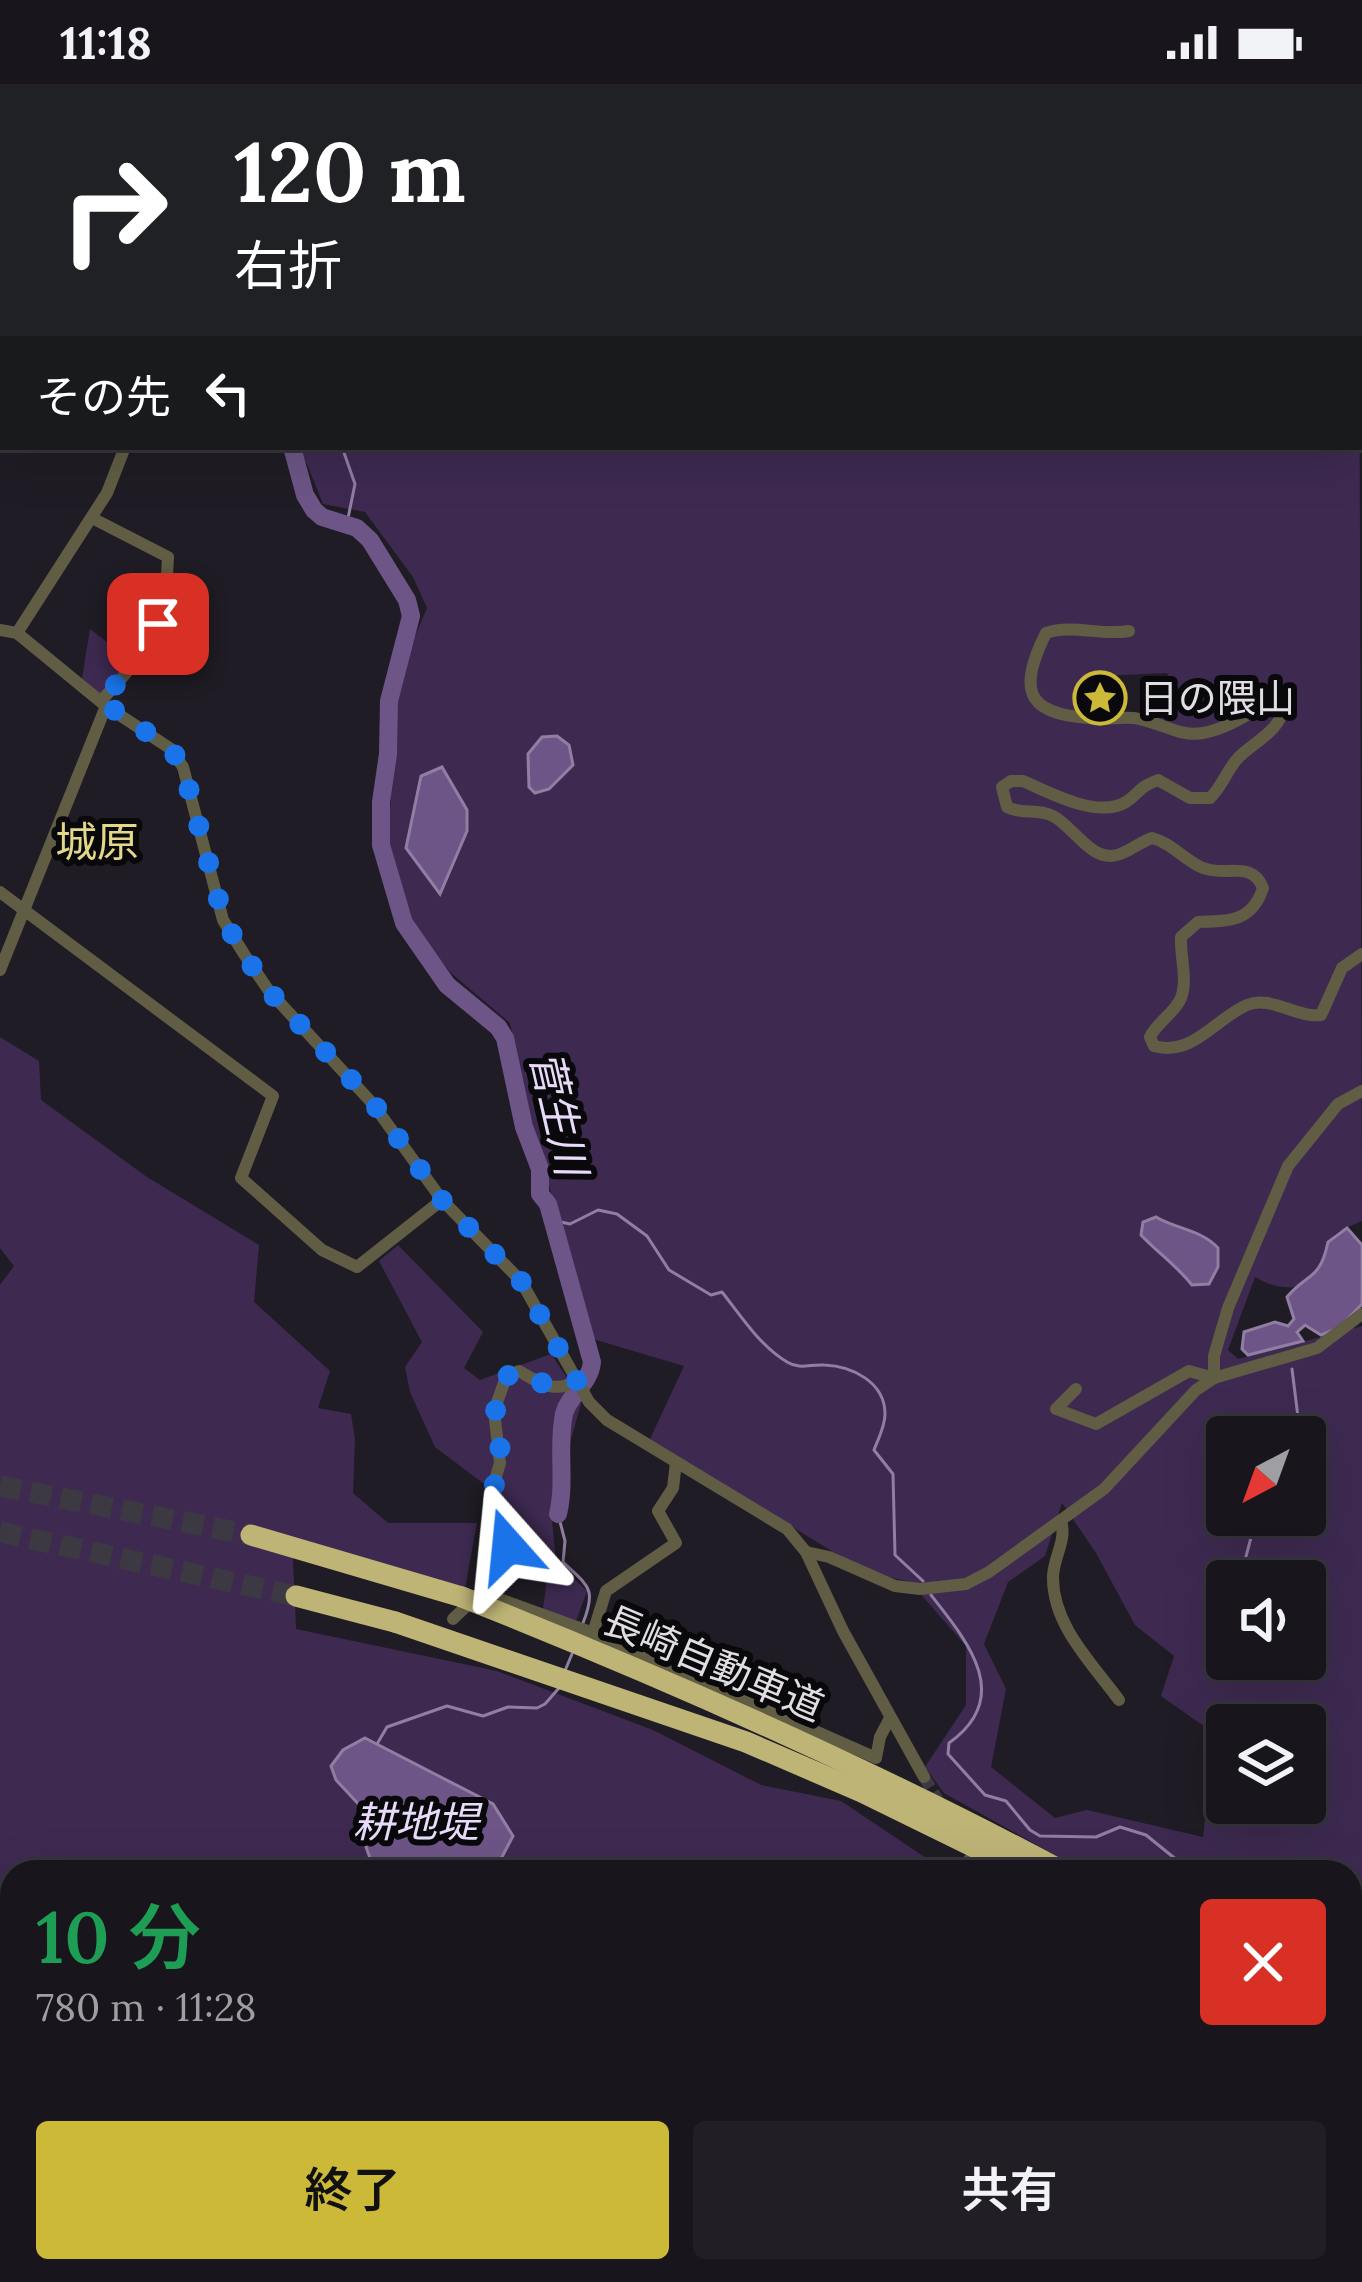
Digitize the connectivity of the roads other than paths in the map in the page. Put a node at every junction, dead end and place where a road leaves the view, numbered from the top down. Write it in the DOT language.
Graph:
graph roads {
  1 [pos="124,450"];
  2 [pos="92,518"];
  3 [pos="0,630"];
  4 [pos="1129,631"];
  5 [pos="17,634"];
  6 [pos="104,704"];
  7 [pos="0,892"];
  8 [pos="26,907"];
  9 [pos="1362,954"];
  10 [pos="0,970"];
  11 [pos="1362,1090"];
  12 [pos="442,1200"];
  13 [pos="1362,1314"];
  14 [pos="1214,1378"];
  15 [pos="577,1381"];
  16 [pos="1076,1389"];
  17 [pos="676,1462"];
  18 [pos="1060,1521"];
  19 [pos="250,1535"];
  20 [pos="806,1552"];
  21 [pos="296,1596"];
  22 [pos="465,1602"];
  23 [pos="593,1633"];
  24 [pos="1119,1700"];
  25 [pos="890,1718"];
  26 [pos="924,1777"];
  27 [pos="1000,1860"];
  28 [pos="1040,1860"];
  1 -- 2 [label="street"];
  2 -- 5 [label="street"];
  2 -- 6 [label="street"];
  3 -- 5 [label="street"];
  4 -- 9 [label="street"];
  5 -- 6 [label="street"];
  6 -- 8 [label="street"];
  6 -- 12 [label="street"];
  7 -- 8 [label="street"];
  8 -- 10 [label="street"];
  8 -- 12 [label="street"];
  11 -- 14 [label="street"];
  12 -- 15 [label="street"];
  13 -- 14 [label="street"];
  14 -- 16 [label="street"];
  14 -- 18 [label="street"];
  15 -- 17 [label="street"];
  15 -- 22 [label="street"];
  17 -- 20 [label="street"];
  17 -- 23 [label="street"];
  18 -- 20 [label="street"];
  18 -- 24 [label="street"];
  19 -- 22 [label="highway, 長崎自動車道"];
  20 -- 25 [label="street"];
  21 -- 27 [label="highway, 長崎自動車道, bridge"];
  22 -- 23 [label="street"];
  22 -- 28 [label="highway, 長崎自動車道, bridge"];
  23 -- 25 [label="street"];
  25 -- 26 [label="street"];
}
